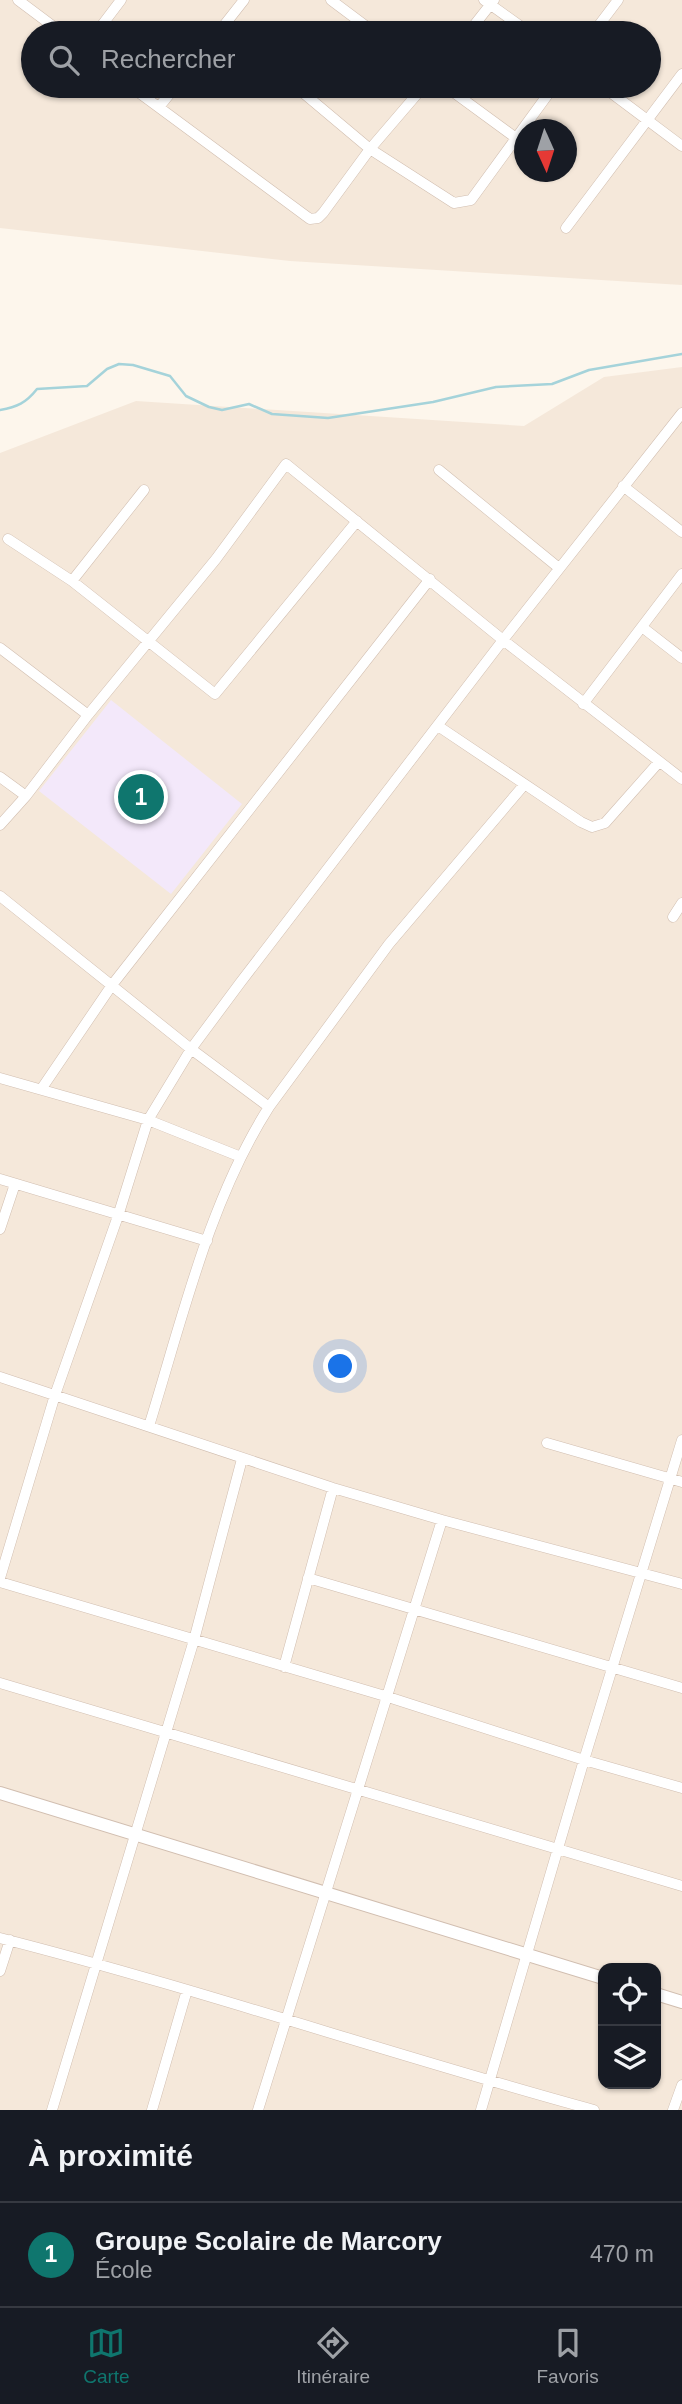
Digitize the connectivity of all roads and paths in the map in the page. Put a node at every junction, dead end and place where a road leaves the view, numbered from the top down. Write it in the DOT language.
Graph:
graph roads {
  1 [pos="18,0"];
  2 [pos="121,0"];
  3 [pos="244,0"];
  4 [pos="331,0"];
  5 [pos="618,0"];
  6 [pos="490,2"];
  7 [pos="46,21"];
  8 [pos="105,21"];
  9 [pos="228,21"];
  10 [pos="359,21"];
  11 [pos="477,21"];
  12 [pos="515,21"];
  13 [pos="602,21"];
  14 [pos="682,74"];
  15 [pos="147,98"];
  16 [pos="166,98"];
  17 [pos="309,98"];
  18 [pos="414,98"];
  19 [pos="461,98"];
  20 [pos="545,98"];
  21 [pos="618,98"];
  22 [pos="159,107"];
  23 [pos="530,119"];
  24 [pos="647,119"];
  25 [pos="514,137"];
  26 [pos="514,141"];
  27 [pos="682,146"];
  28 [pos="370,149"];
  29 [pos="566,228"];
  30 [pos="682,413"];
  31 [pos="439,470"];
  32 [pos="622,486"];
  33 [pos="144,490"];
  34 [pos="357,520"];
  35 [pos="682,532"];
  36 [pos="8,539"];
  37 [pos="559,568"];
  38 [pos="682,574"];
  39 [pos="430,579"];
  40 [pos="72,581"];
  41 [pos="642,628"];
  42 [pos="503,640"];
  43 [pos="148,642"];
  44 [pos="0,648"];
  45 [pos="682,658"];
  46 [pos="583,704"];
  47 [pos="88,715"];
  48 [pos="438,726"];
  49 [pos="659,762"];
  50 [pos="0,777"];
  51 [pos="682,779"];
  52 [pos="524,785"];
  53 [pos="26,796"];
  54 [pos="0,825"];
  55 [pos="0,896"];
  56 [pos="682,903"];
  57 [pos="673,917"];
  58 [pos="112,985"];
  59 [pos="191,1049"];
  60 [pos="0,1078"];
  61 [pos="43,1088"];
  62 [pos="269,1107"];
  63 [pos="148,1119"];
  64 [pos="242,1157"];
  65 [pos="0,1179"];
  66 [pos="15,1184"];
  67 [pos="118,1216"];
  68 [pos="0,1229"];
  69 [pos="207,1241"];
  70 [pos="0,1377"];
  71 [pos="55,1395"];
  72 [pos="149,1426"];
  73 [pos="682,1440"];
  74 [pos="547,1443"];
  75 [pos="242,1460"];
  76 [pos="670,1479"];
  77 [pos="682,1482"];
  78 [pos="333,1488"];
  79 [pos="442,1520"];
  80 [pos="641,1572"];
  81 [pos="308,1578"];
  82 [pos="0,1580"];
  83 [pos="682,1584"];
  84 [pos="413,1609"];
  85 [pos="194,1640"];
  86 [pos="284,1667"];
  87 [pos="613,1669"];
  88 [pos="0,1683"];
  89 [pos="682,1688"];
  90 [pos="385,1696"];
  91 [pos="166,1733"];
  92 [pos="584,1760"];
  93 [pos="682,1788"];
  94 [pos="357,1790"];
  95 [pos="0,1793"];
  96 [pos="135,1835"];
  97 [pos="558,1849"];
  98 [pos="682,1886"];
  99 [pos="324,1894"];
  100 [pos="5,1939"];
  101 [pos="526,1955"];
  102 [pos="97,1963"];
  103 [pos="0,1971"];
  104 [pos="598,1977"];
  105 [pos="187,1990"];
  106 [pos="661,1996"];
  107 [pos="682,2002"];
  108 [pos="286,2021"];
  109 [pos="489,2082"];
  110 [pos="682,2085"];
  111 [pos="52,2110"];
  112 [pos="152,2110"];
  113 [pos="258,2110"];
  114 [pos="481,2110"];
  115 [pos="594,2110"];
  116 [pos="673,2110"];
  1 -- 7 [label="street"];
  2 -- 8 [label="street"];
  3 -- 9 [label="street"];
  4 -- 10 [label="street"];
  5 -- 13 [label="street"];
  6 -- 11 [label="street"];
  6 -- 12 [label="street"];
  14 -- 24 [label="street"];
  15 -- 22 [label="street"];
  16 -- 22 [label="street"];
  17 -- 28 [label="street"];
  18 -- 28 [label="street"];
  19 -- 25 [label="street"];
  20 -- 23 [label="street"];
  21 -- 24 [label="street"];
  22 -- 28 [label="street"];
  24 -- 27 [label="street"];
  24 -- 29 [label="street"];
  26 -- 28 [label="street"];
  30 -- 32 [label="street"];
  31 -- 37 [label="street"];
  32 -- 35 [label="street"];
  32 -- 37 [label="street"];
  33 -- 40 [label="street"];
  34 -- 39 [label="street"];
  34 -- 43 [label="street"];
  34 -- 43 [label="street"];
  36 -- 40 [label="street"];
  37 -- 42 [label="street"];
  38 -- 41 [label="street"];
  39 -- 42 [label="street"];
  39 -- 58 [label="street"];
  40 -- 43 [label="street"];
  41 -- 45 [label="street"];
  41 -- 46 [label="street"];
  42 -- 46 [label="street"];
  42 -- 48 [label="street"];
  43 -- 47 [label="street"];
  44 -- 47 [label="street"];
  46 -- 49 [label="street"];
  47 -- 53 [label="street"];
  48 -- 52 [label="street"];
  48 -- 59 [label="street"];
  49 -- 51 [label="street"];
  49 -- 52 [label="street"];
  50 -- 53 [label="street"];
  52 -- 62 [label="street"];
  53 -- 54 [label="street"];
  55 -- 58 [label="street"];
  56 -- 57 [label="street"];
  58 -- 59 [label="street"];
  58 -- 61 [label="street"];
  59 -- 62 [label="street"];
  59 -- 63 [label="street"];
  60 -- 61 [label="street"];
  61 -- 63 [label="street"];
  62 -- 64 [label="street"];
  63 -- 64 [label="street"];
  63 -- 67 [label="street"];
  64 -- 69 [label="street"];
  65 -- 66 [label="street"];
  66 -- 67 [label="street"];
  66 -- 68 [label="street"];
  67 -- 69 [label="street"];
  67 -- 71 [label="street"];
  69 -- 72 [label="street"];
  70 -- 71 [label="street"];
  71 -- 72 [label="street"];
  71 -- 82 [label="street"];
  72 -- 75 [label="street"];
  73 -- 76 [label="street"];
  74 -- 76 [label="street"];
  75 -- 78 [label="street"];
  75 -- 85 [label="street"];
  76 -- 77 [label="street"];
  76 -- 80 [label="street"];
  78 -- 79 [label="street"];
  78 -- 81 [label="street"];
  79 -- 80 [label="street"];
  79 -- 84 [label="street"];
  80 -- 83 [label="street"];
  80 -- 87 [label="street"];
  81 -- 84 [label="street"];
  81 -- 86 [label="street"];
  82 -- 85 [label="street"];
  84 -- 87 [label="street"];
  84 -- 90 [label="street"];
  85 -- 86 [label="street"];
  85 -- 91 [label="street"];
  86 -- 90 [label="street"];
  87 -- 89 [label="street"];
  87 -- 92 [label="street"];
  88 -- 91 [label="street"];
  90 -- 92 [label="street"];
  90 -- 94 [label="street"];
  91 -- 94 [label="street"];
  91 -- 96 [label="street"];
  92 -- 93 [label="street"];
  92 -- 97 [label="street"];
  94 -- 97 [label="street"];
  94 -- 99 [label="street"];
  95 -- 96 [label="street"];
  96 -- 99 [label="street"];
  96 -- 102 [label="street"];
  97 -- 98 [label="street"];
  97 -- 101 [label="street"];
  99 -- 101 [label="street"];
  99 -- 108 [label="street"];
  100 -- 102 [label="street"];
  100 -- 103 [label="street"];
  101 -- 104 [label="street"];
  101 -- 109 [label="street"];
  102 -- 105 [label="street"];
  102 -- 111 [label="street"];
  105 -- 108 [label="street"];
  105 -- 112 [label="street"];
  106 -- 107 [label="street"];
  108 -- 109 [label="street"];
  108 -- 113 [label="street"];
  109 -- 114 [label="street"];
  109 -- 115 [label="street"];
  110 -- 116 [label="street"];
}
